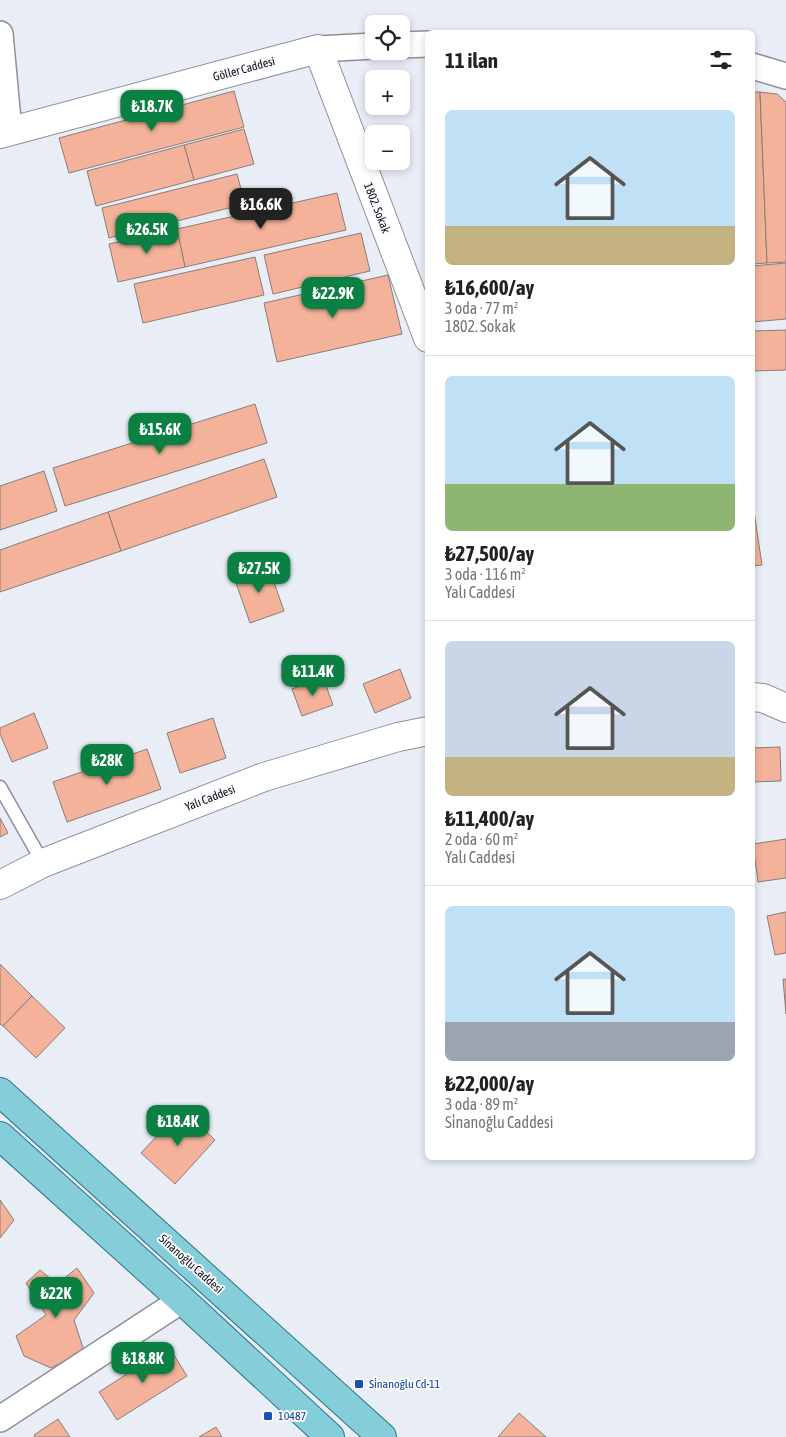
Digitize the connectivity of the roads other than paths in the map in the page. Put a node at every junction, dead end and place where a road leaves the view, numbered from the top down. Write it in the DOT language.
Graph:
graph roads {
  1 [pos="0,34"];
  2 [pos="425,44"];
  3 [pos="410,45"];
  4 [pos="365,47"];
  5 [pos="318,50"];
  6 [pos="755,67"];
  7 [pos="786,76"];
  8 [pos="5,132"];
  9 [pos="425,330"];
  10 [pos="755,697"];
  11 [pos="786,708"];
  12 [pos="425,732"];
  13 [pos="0,787"];
  14 [pos="43,863"];
  15 [pos="0,885"];
  16 [pos="0,1092"];
  17 [pos="0,1136"];
  18 [pos="182,1300"];
  19 [pos="0,1419"];
  20 [pos="330,1437"];
  21 [pos="382,1437"];
  1 -- 8 [label="street"];
  2 -- 3 [label="street"];
  4 -- 5 [label="street, Göller Caddesi"];
  5 -- 8 [label="street, Göller Caddesi"];
  5 -- 9 [label="street, 1802. Sokak"];
  6 -- 7 [label="street"];
  10 -- 11 [label="street"];
  12 -- 14 [label="street, Yalı Caddesi"];
  13 -- 14 [label="lane"];
  14 -- 15 [label="street, Yalı Caddesi"];
  16 -- 21 [label="main road, Si̇nanoğlu Caddesi"];
  17 -- 18 [label="main road"];
  18 -- 19 [label="street"];
  18 -- 20 [label="main road"];
}
